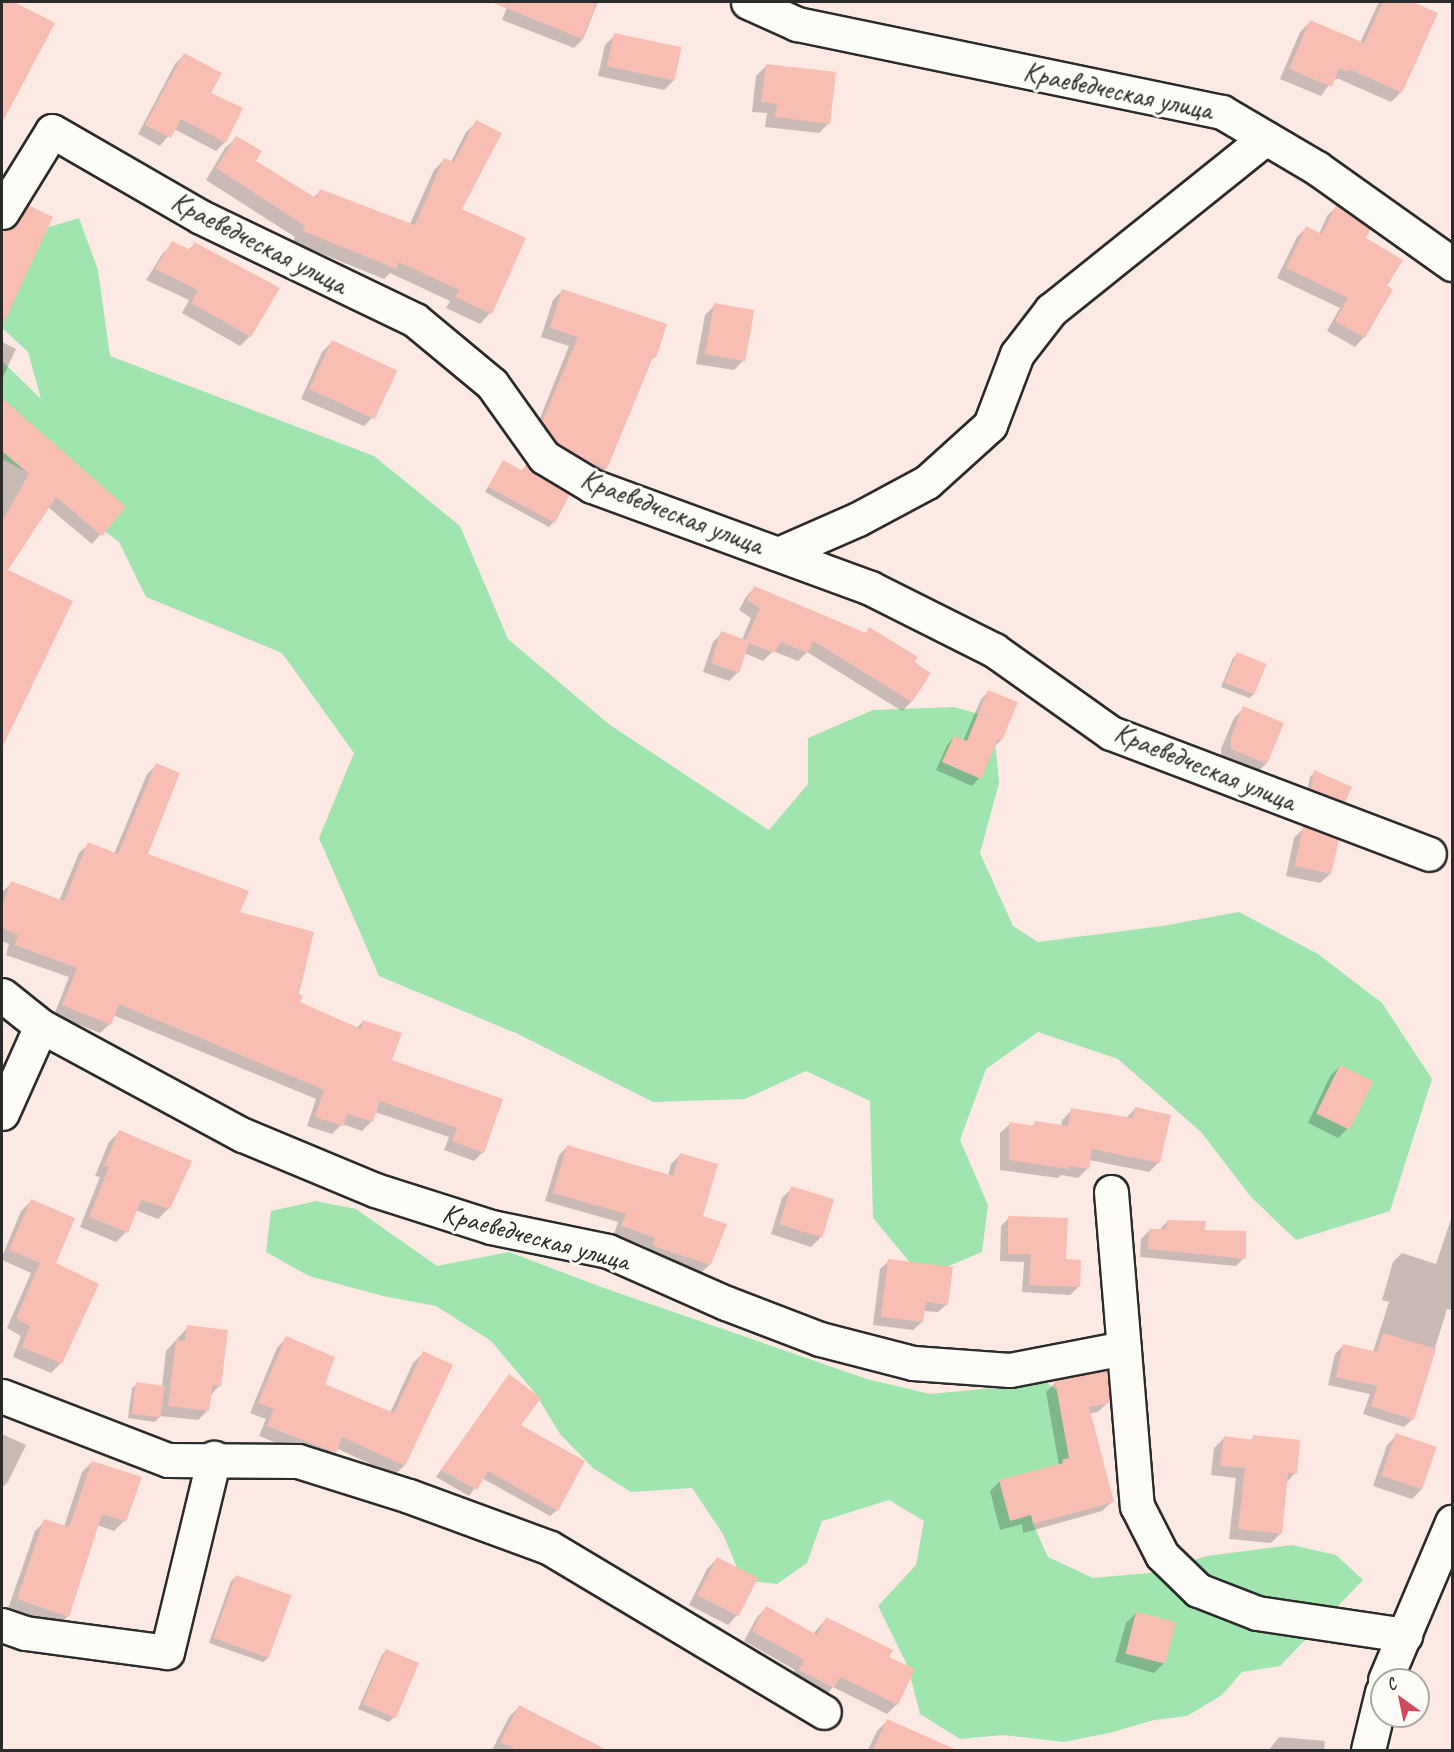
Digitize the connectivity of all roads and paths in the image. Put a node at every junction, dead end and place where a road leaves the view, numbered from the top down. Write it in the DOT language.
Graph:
graph roads {
  1 [pos="748,2"];
  2 [pos="1266,138"];
  3 [pos="2,212"];
  4 [pos="1452,264"];
  5 [pos="778,554"];
  6 [pos="1429,854"];
  7 [pos="2,995"];
  8 [pos="41,1026"];
  9 [pos="2,1113"];
  10 [pos="1111,1192"];
  11 [pos="1124,1348"];
  12 [pos="2,1396"];
  13 [pos="214,1458"];
  14 [pos="1452,1522"];
  15 [pos="2,1625"];
  16 [pos="1405,1635"];
  17 [pos="1390,1668"];
  18 [pos="824,1712"];
  19 [pos="1372,1728"];
  20 [pos="1368,1750"];
  1 -- 2 [label="street, Краеведческая улица"];
  2 -- 4 [label="street, Краеведческая улица"];
  2 -- 5 [label="street"];
  3 -- 5 [label="street, Краеведческая улица"];
  5 -- 6 [label="street, Краеведческая улица"];
  7 -- 8 [label="street, Краеведческая улица"];
  8 -- 9 [label="street"];
  8 -- 11 [label="street, Краеведческая улица"];
  10 -- 11 [label="street"];
  11 -- 16 [label="street"];
  12 -- 13 [label="street"];
  13 -- 15 [label="street"];
  13 -- 18 [label="street"];
  14 -- 16 [label="street"];
  16 -- 17 [label="street"];
  19 -- 20 [label="street"];
}
